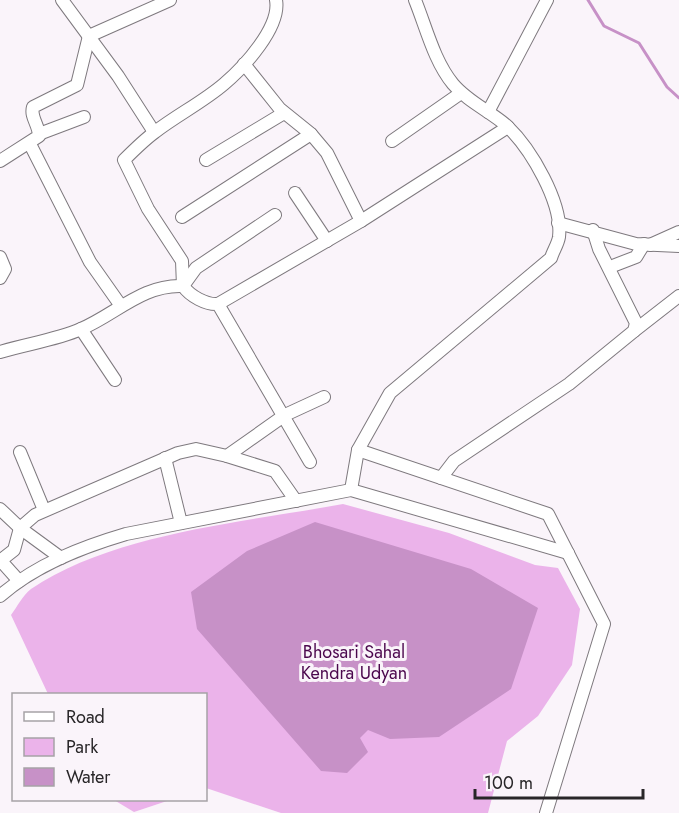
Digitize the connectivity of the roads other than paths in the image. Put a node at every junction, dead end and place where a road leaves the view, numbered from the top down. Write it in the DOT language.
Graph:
graph roads {
  1 [pos="62,0"];
  2 [pos="170,0"];
  3 [pos="276,0"];
  4 [pos="415,0"];
  5 [pos="547,0"];
  6 [pos="89,36"];
  7 [pos="244,64"];
  8 [pos="461,93"];
  9 [pos="488,112"];
  10 [pos="284,113"];
  11 [pos="84,117"];
  12 [pos="508,127"];
  13 [pos="154,132"];
  14 [pos="39,134"];
  15 [pos="311,134"];
  16 [pos="392,141"];
  17 [pos="30,144"];
  18 [pos="206,160"];
  19 [pos="0,161"];
  20 [pos="295,193"];
  21 [pos="275,214"];
  22 [pos="182,218"];
  23 [pos="361,221"];
  24 [pos="558,223"];
  25 [pos="592,230"];
  26 [pos="679,232"];
  27 [pos="327,241"];
  28 [pos="647,245"];
  29 [pos="679,246"];
  30 [pos="0,257"];
  31 [pos="610,267"];
  32 [pos="0,278"];
  33 [pos="183,286"];
  34 [pos="679,296"];
  35 [pos="218,304"];
  36 [pos="121,306"];
  37 [pos="81,329"];
  38 [pos="634,331"];
  39 [pos="0,352"];
  40 [pos="116,380"];
  41 [pos="324,397"];
  42 [pos="285,416"];
  43 [pos="358,450"];
  44 [pos="20,452"];
  45 [pos="227,456"];
  46 [pos="165,458"];
  47 [pos="310,462"];
  48 [pos="441,478"];
  49 [pos="351,490"];
  50 [pos="296,501"];
  51 [pos="0,508"];
  52 [pos="44,510"];
  53 [pos="181,524"];
  54 [pos="20,528"];
  55 [pos="568,553"];
  56 [pos="61,558"];
  57 [pos="1,561"];
  58 [pos="19,581"];
  59 [pos="0,596"];
  60 [pos="546,813"];
  1 -- 6 [label="street"];
  2 -- 6 [label="street"];
  3 -- 7 [label="street"];
  4 -- 8 [label="street"];
  5 -- 9 [label="street"];
  6 -- 13 [label="street"];
  6 -- 14 [label="street"];
  7 -- 10 [label="street"];
  7 -- 13 [label="street"];
  8 -- 9 [label="street"];
  8 -- 16 [label="street"];
  9 -- 12 [label="street"];
  10 -- 15 [label="street"];
  10 -- 18 [label="street"];
  11 -- 14 [label="street"];
  12 -- 23 [label="street"];
  12 -- 24 [label="street"];
  13 -- 33 [label="street"];
  14 -- 17 [label="street"];
  15 -- 22 [label="street"];
  15 -- 23 [label="street"];
  17 -- 19 [label="street"];
  17 -- 36 [label="street"];
  20 -- 27 [label="street"];
  21 -- 33 [label="street"];
  23 -- 27 [label="street"];
  24 -- 25 [label="street"];
  24 -- 43 [label="street"];
  25 -- 28 [label="street"];
  25 -- 31 [label="street"];
  26 -- 28 [label="street"];
  27 -- 35 [label="street"];
  28 -- 29 [label="street"];
  28 -- 31 [label="street"];
  30 -- 32 [label="street"];
  31 -- 38 [label="street"];
  33 -- 35 [label="street"];
  33 -- 36 [label="street"];
  34 -- 38 [label="street"];
  35 -- 42 [label="street"];
  36 -- 37 [label="street"];
  37 -- 39 [label="street"];
  37 -- 40 [label="street"];
  38 -- 48 [label="street"];
  41 -- 42 [label="street"];
  42 -- 45 [label="street"];
  42 -- 47 [label="street"];
  43 -- 48 [label="street"];
  43 -- 49 [label="street"];
  44 -- 52 [label="street"];
  45 -- 46 [label="street"];
  45 -- 50 [label="street"];
  46 -- 52 [label="street"];
  46 -- 53 [label="street"];
  48 -- 55 [label="street"];
  49 -- 50 [label="street"];
  49 -- 55 [label="street"];
  50 -- 53 [label="street"];
  51 -- 54 [label="street"];
  52 -- 54 [label="street"];
  53 -- 56 [label="street"];
  54 -- 56 [label="street"];
  54 -- 57 [label="street"];
  55 -- 60 [label="street"];
  56 -- 58 [label="street"];
  57 -- 58 [label="street"];
  58 -- 59 [label="street"];
}
